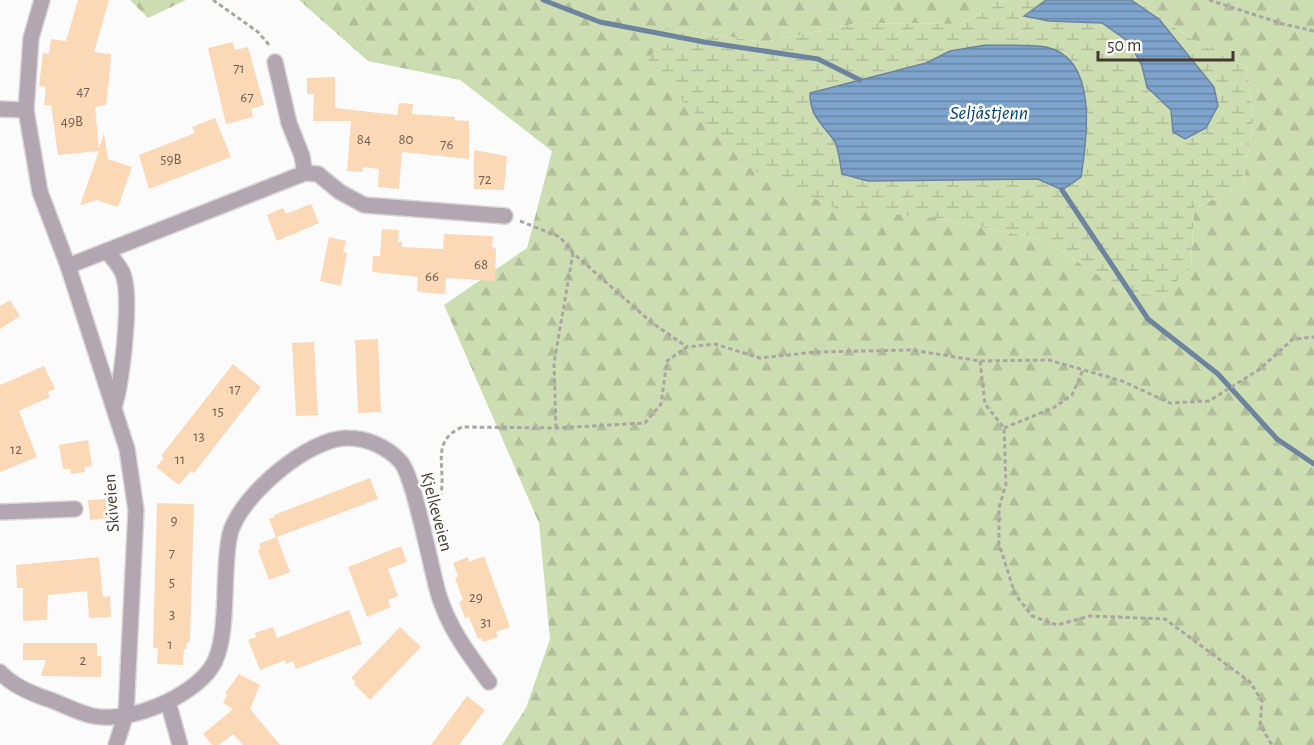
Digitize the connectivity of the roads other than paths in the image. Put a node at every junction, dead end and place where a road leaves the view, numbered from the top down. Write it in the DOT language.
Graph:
graph roads {
  1 [pos="42,0"];
  2 [pos="275,62"];
  3 [pos="0,108"];
  4 [pos="26,110"];
  5 [pos="305,173"];
  6 [pos="506,216"];
  7 [pos="107,251"];
  8 [pos="68,266"];
  9 [pos="114,407"];
  10 [pos="75,509"];
  11 [pos="0,512"];
  12 [pos="0,673"];
  13 [pos="489,682"];
  14 [pos="168,702"];
  15 [pos="126,714"];
  16 [pos="117,745"];
  17 [pos="180,745"];
  1 -- 4 [label="street, Skiveien"];
  2 -- 5 [label="street"];
  3 -- 4 [label="street"];
  4 -- 8 [label="street, Skiveien"];
  5 -- 6 [label="street"];
  5 -- 7 [label="street"];
  7 -- 8 [label="street"];
  7 -- 9 [label="street"];
  8 -- 9 [label="street, Skiveien"];
  9 -- 15 [label="street, Skiveien"];
  10 -- 11 [label="street"];
  12 -- 15 [label="street, Kjelkeveien"];
  13 -- 14 [label="street, Kjelkeveien"];
  14 -- 15 [label="street, Kjelkeveien"];
  14 -- 17 [label="street"];
  15 -- 16 [label="street, Skiveien"];
}
